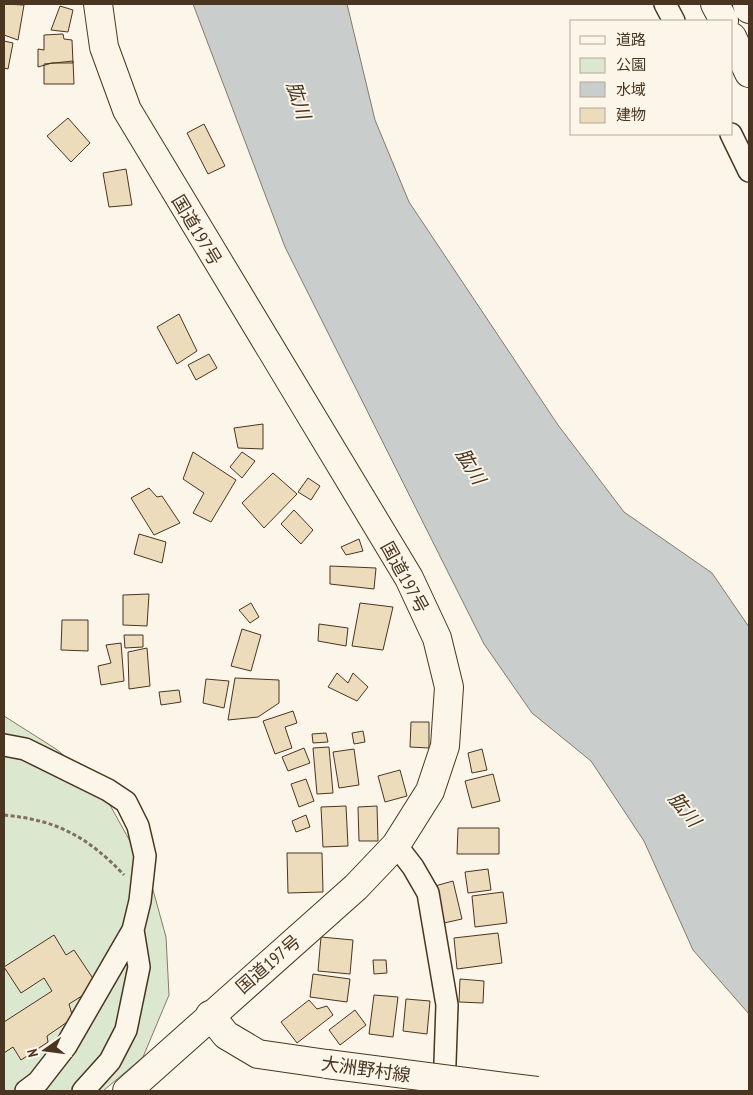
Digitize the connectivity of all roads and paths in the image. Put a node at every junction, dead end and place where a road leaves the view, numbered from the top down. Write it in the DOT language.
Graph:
graph roads {
  1 [pos="98,4"];
  2 [pos="665,4"];
  3 [pos="715,4"];
  4 [pos="747,4"];
  5 [pos="749,9"];
  6 [pos="673,20"];
  7 [pos="723,20"];
  8 [pos="733,39"];
  9 [pos="749,73"];
  10 [pos="732,135"];
  11 [pos="749,171"];
  12 [pos="4,745"];
  13 [pos="4,815"];
  14 [pos="396,845"];
  15 [pos="140,901"];
  16 [pos="133,930"];
  17 [pos="210,1015"];
  18 [pos="26,1091"];
  19 [pos="82,1091"];
  20 [pos="127,1091"];
  21 [pos="444,1091"];
  22 [pos="537,1091"];
  1 -- 14 [label="main road, 国道197号"];
  2 -- 6 [label="street"];
  3 -- 7 [label="main road"];
  4 -- 5 [label="main road"];
  8 -- 9 [label="main road"];
  10 -- 11 [label="street"];
  12 -- 15 [label="street"];
  13 -- 15 [label="path"];
  14 -- 17 [label="main road, 国道197号"];
  14 -- 21 [label="street"];
  15 -- 16 [label="street"];
  16 -- 18 [label="street"];
  16 -- 19 [label="street"];
  17 -- 20 [label="main road, 国道197号"];
  17 -- 22 [label="main road, 大洲野村線, bridge"];
}
